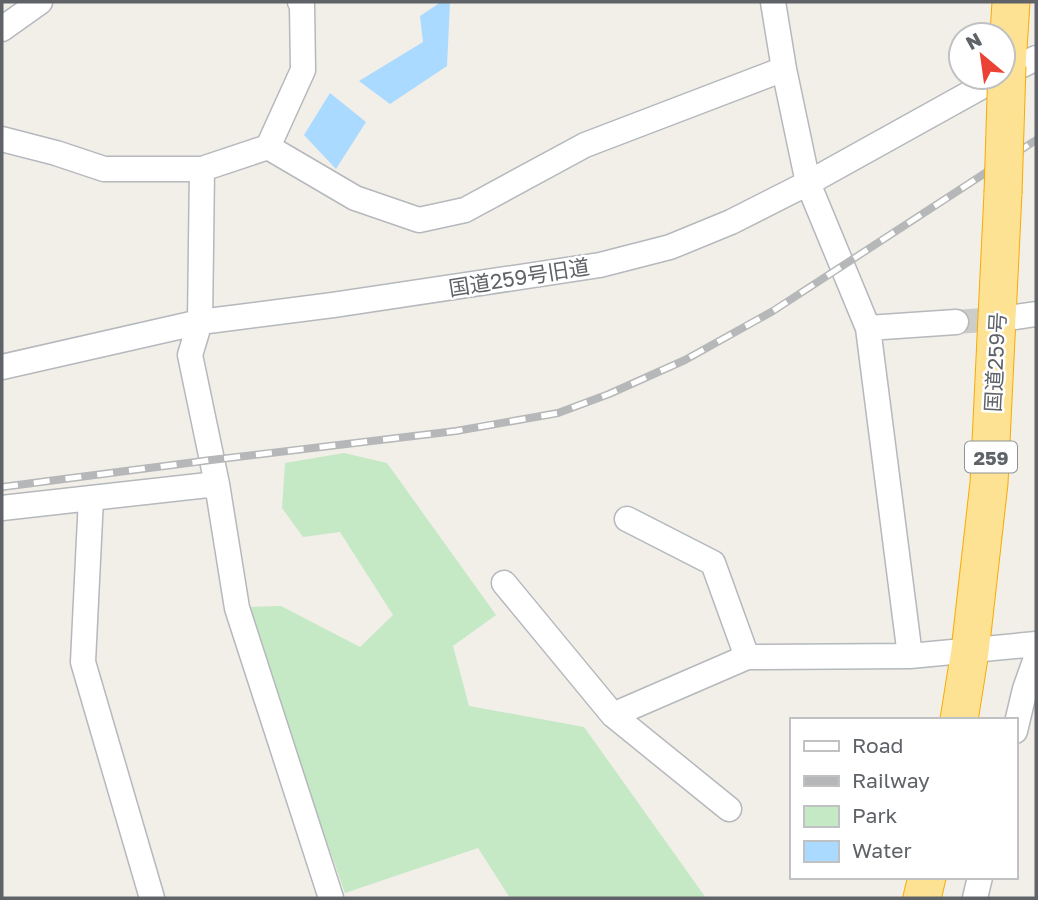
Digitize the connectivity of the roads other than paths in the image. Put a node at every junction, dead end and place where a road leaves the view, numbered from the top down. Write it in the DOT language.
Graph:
graph roads {
  1 [pos="40,2"];
  2 [pos="300,2"];
  3 [pos="773,2"];
  4 [pos="1011,2"];
  5 [pos="1011,21"];
  6 [pos="2,29"];
  7 [pos="784,69"];
  8 [pos="972,91"];
  9 [pos="1010,91"];
  10 [pos="2,139"];
  11 [pos="268,147"];
  12 [pos="202,169"];
  13 [pos="808,183"];
  14 [pos="200,322"];
  15 [pos="956,322"];
  16 [pos="868,328"];
  17 [pos="2,367"];
  18 [pos="218,484"];
  19 [pos="90,498"];
  20 [pos="2,508"];
  21 [pos="627,519"];
  22 [pos="503,583"];
  23 [pos="1036,644"];
  24 [pos="970,650"];
  25 [pos="910,656"];
  26 [pos="747,657"];
  27 [pos="1036,658"];
  28 [pos="613,715"];
  29 [pos="959,718"];
  30 [pos="1017,723"];
  31 [pos="729,809"];
  32 [pos="927,879"];
  33 [pos="980,879"];
  34 [pos="152,898"];
  35 [pos="331,898"];
  36 [pos="922,898"];
  37 [pos="975,898"];
  1 -- 6 [label="street"];
  2 -- 11 [label="street"];
  3 -- 7 [label="street"];
  4 -- 5 [label="highway, 国道259号 / 259"];
  7 -- 11 [label="street"];
  7 -- 13 [label="street"];
  8 -- 13 [label="street, 国道259号旧道"];
  9 -- 24 [label="highway, 国道259号 / 259, bridge"];
  10 -- 12 [label="street"];
  11 -- 12 [label="street"];
  12 -- 14 [label="street"];
  13 -- 14 [label="street, 国道259号旧道"];
  13 -- 16 [label="street"];
  14 -- 17 [label="street, 国道259号旧道"];
  14 -- 18 [label="street"];
  15 -- 16 [label="street"];
  16 -- 25 [label="street"];
  18 -- 19 [label="street"];
  18 -- 35 [label="street"];
  19 -- 20 [label="street"];
  19 -- 34 [label="street"];
  21 -- 26 [label="street"];
  22 -- 28 [label="street"];
  23 -- 24 [label="street"];
  24 -- 25 [label="street"];
  24 -- 29 [label="highway, 国道259号 / 259"];
  25 -- 26 [label="street"];
  26 -- 28 [label="street"];
  27 -- 30 [label="street"];
  28 -- 31 [label="street"];
  32 -- 36 [label="highway"];
  33 -- 37 [label="street"];
}
